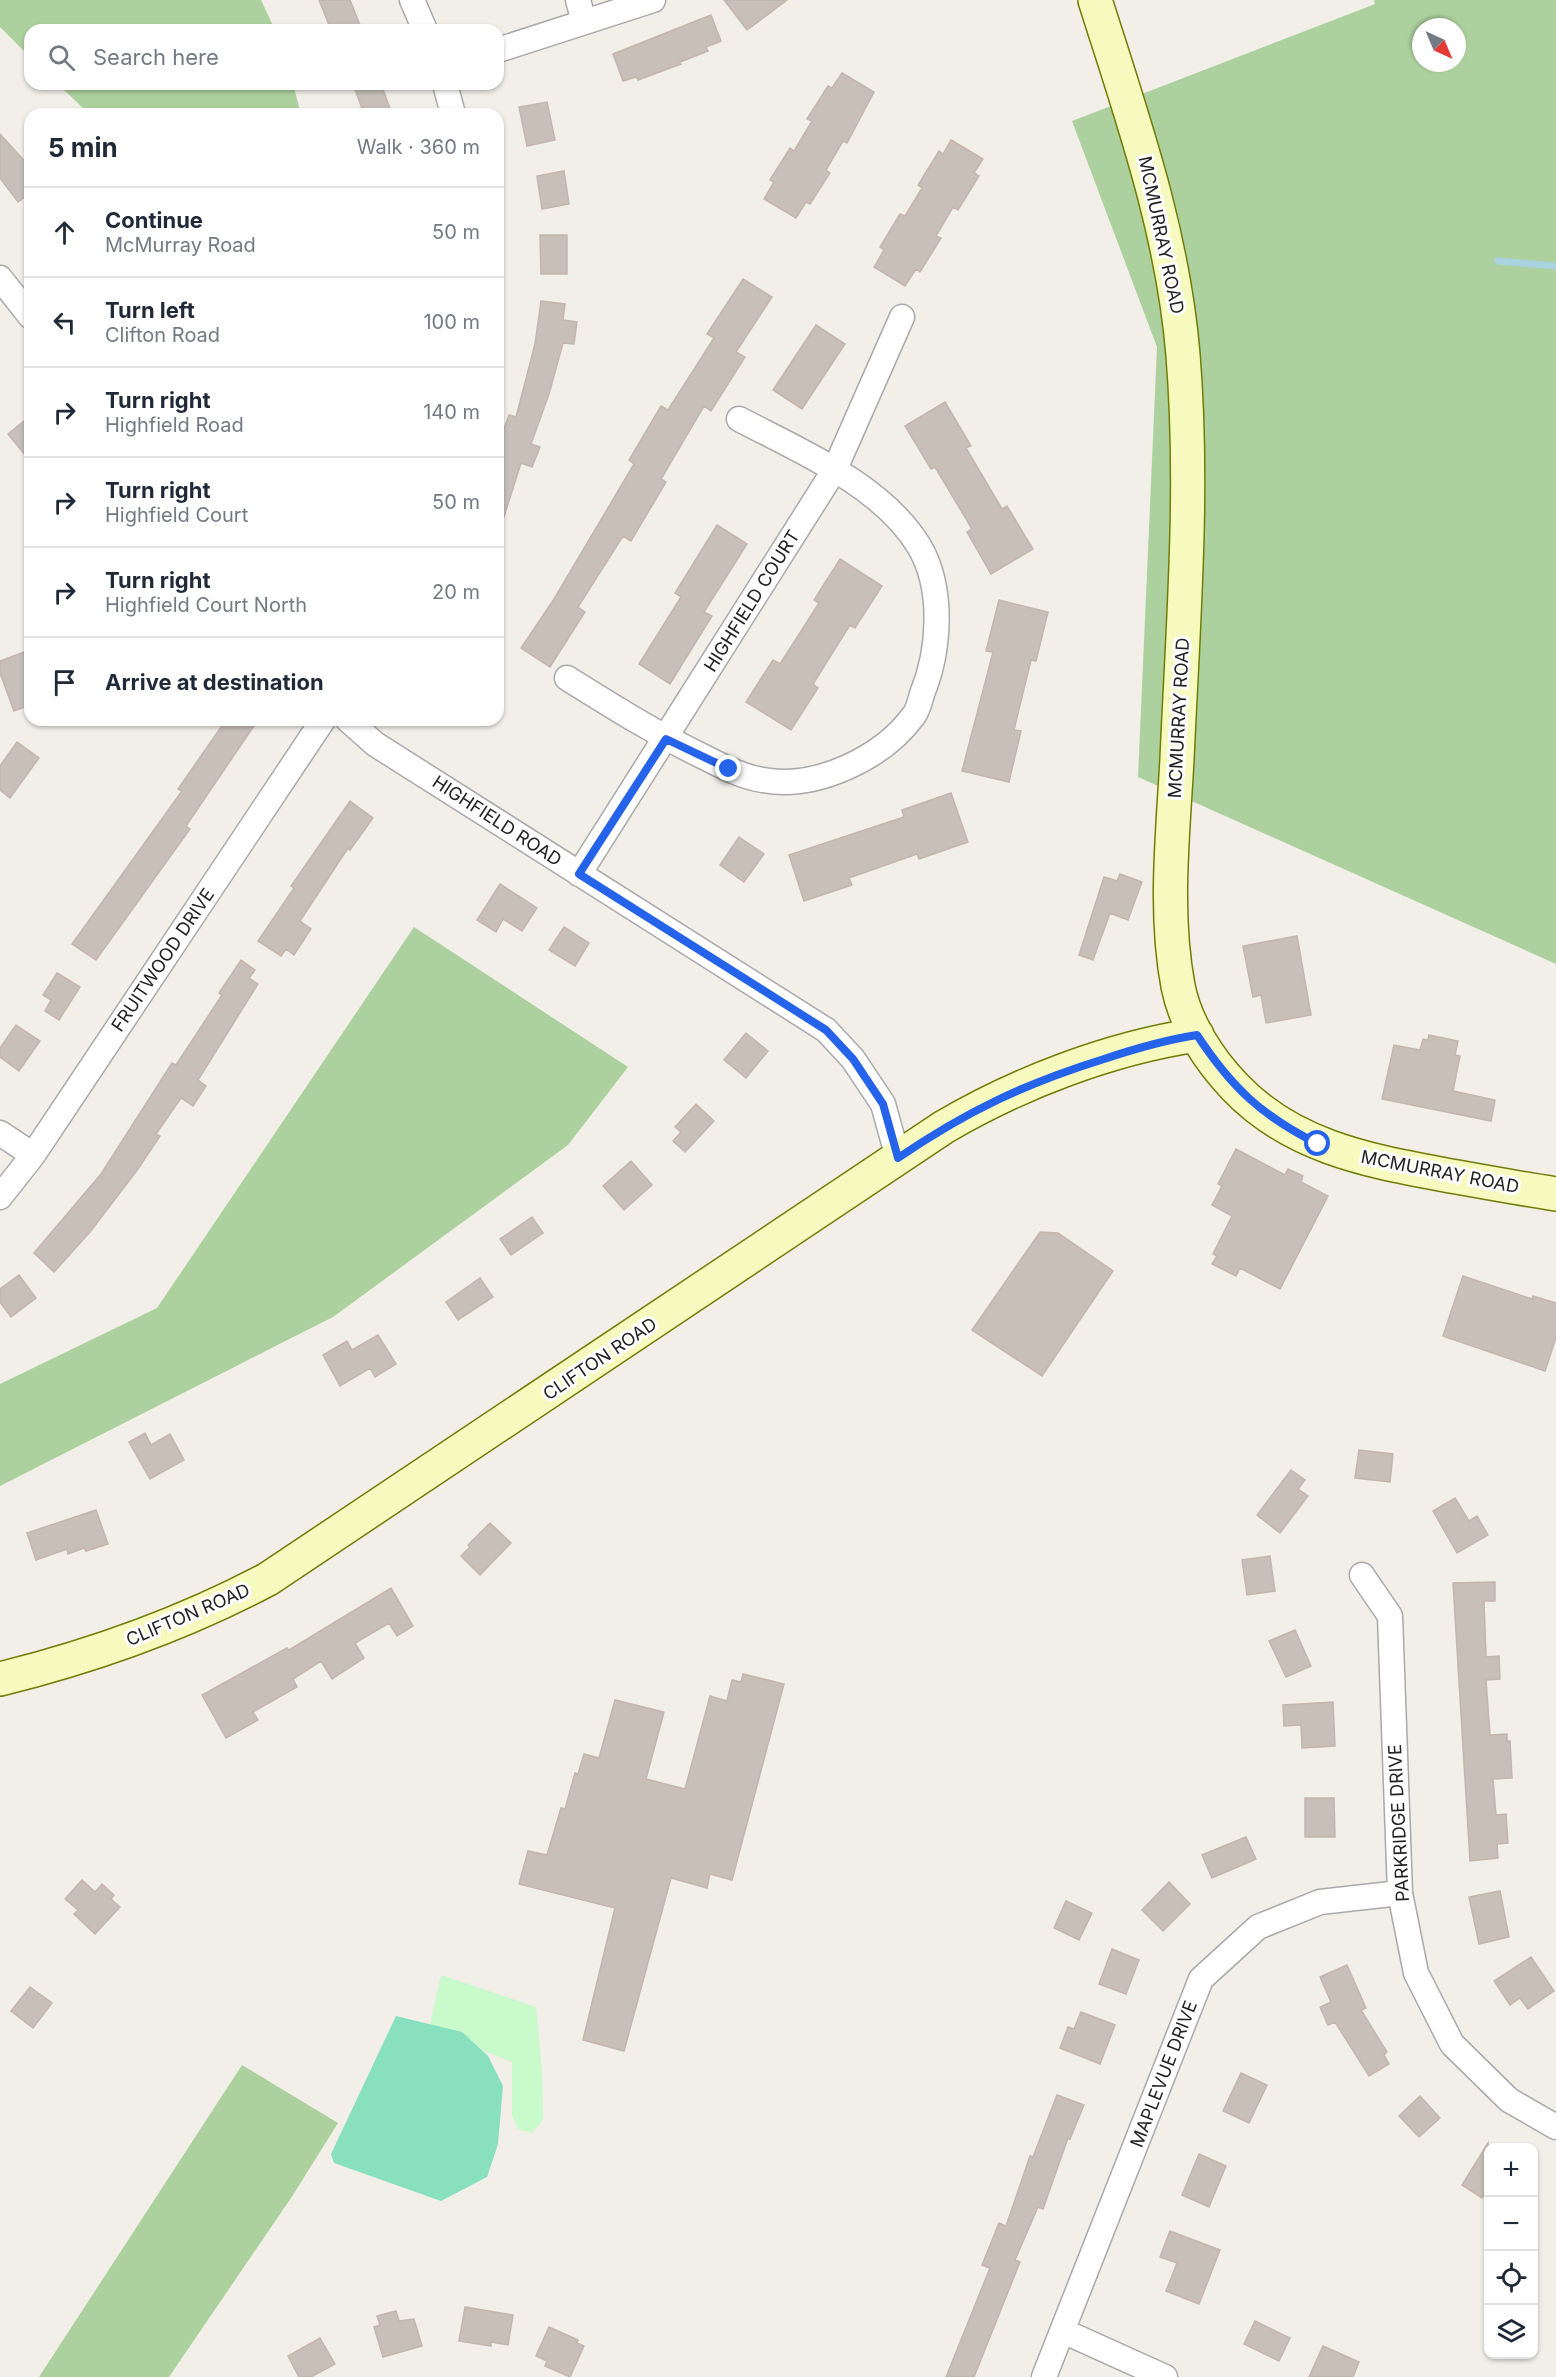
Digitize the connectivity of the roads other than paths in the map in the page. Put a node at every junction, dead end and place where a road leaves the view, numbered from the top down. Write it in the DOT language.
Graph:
graph roads {
  1 [pos="412,0"];
  2 [pos="653,0"];
  3 [pos="1095,0"];
  4 [pos="581,11"];
  5 [pos="422,24"];
  6 [pos="504,47"];
  7 [pos="447,90"];
  8 [pos="451,108"];
  9 [pos="0,278"];
  10 [pos="24,308"];
  11 [pos="902,316"];
  12 [pos="740,419"];
  13 [pos="835,469"];
  14 [pos="567,678"];
  15 [pos="319,726"];
  16 [pos="355,726"];
  17 [pos="666,739"];
  18 [pos="579,874"];
  19 [pos="1197,1035"];
  20 [pos="0,1133"];
  21 [pos="33,1155"];
  22 [pos="898,1158"];
  23 [pos="1556,1194"];
  24 [pos="0,1197"];
  25 [pos="1362,1575"];
  26 [pos="0,1679"];
  27 [pos="1400,1893"];
  28 [pos="1556,2127"];
  29 [pos="1063,2331"];
  30 [pos="1044,2377"];
  31 [pos="1165,2377"];
  1 -- 5 [label="street"];
  2 -- 4 [label="street"];
  3 -- 19 [label="main road, MCMURRAY ROAD"];
  4 -- 6 [label="street"];
  7 -- 8 [label="street"];
  9 -- 10 [label="street"];
  11 -- 13 [label="street, HIGHFIELD COURT"];
  12 -- 13 [label="street"];
  13 -- 17 [label="street, HIGHFIELD COURT"];
  13 -- 17 [label="street"];
  14 -- 17 [label="street"];
  15 -- 21 [label="street, FRUITWOOD DRIVE"];
  16 -- 18 [label="street, HIGHFIELD ROAD"];
  17 -- 18 [label="street, HIGHFIELD COURT"];
  18 -- 22 [label="street, HIGHFIELD ROAD"];
  19 -- 22 [label="main road, CLIFTON ROAD"];
  19 -- 23 [label="main road, MCMURRAY ROAD"];
  20 -- 21 [label="street"];
  21 -- 24 [label="street, FRUITWOOD DRIVE"];
  22 -- 26 [label="main road, CLIFTON ROAD"];
  25 -- 27 [label="street, PARKRIDGE DRIVE"];
  27 -- 28 [label="street, PARKRIDGE DRIVE"];
  27 -- 29 [label="street, MAPLEVUE DRIVE"];
  29 -- 30 [label="street, MAPLEVUE DRIVE"];
  29 -- 31 [label="street"];
}
